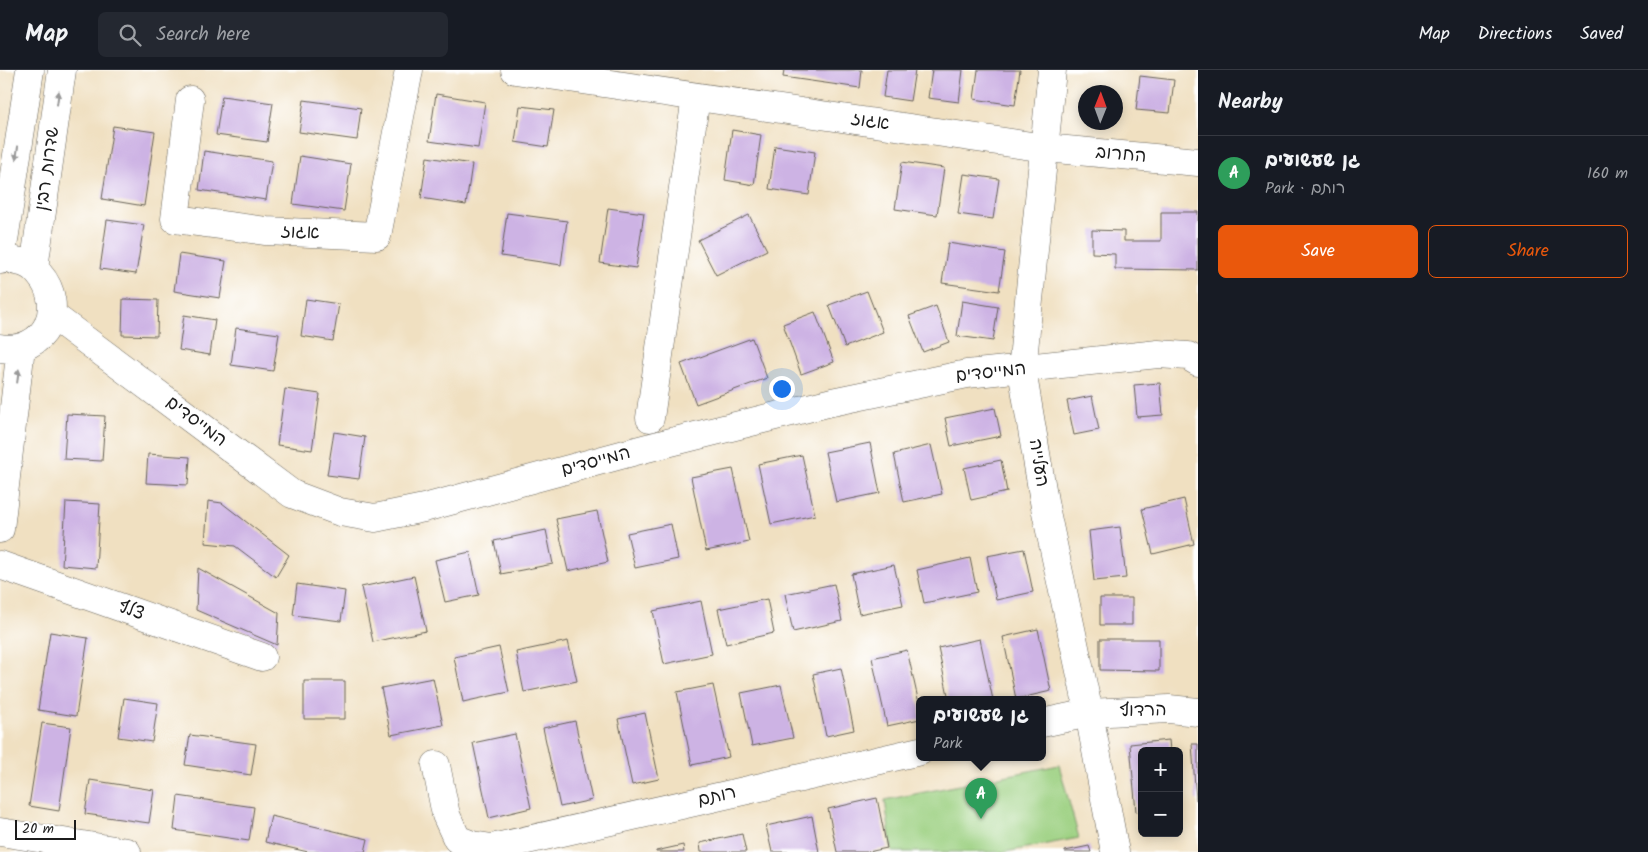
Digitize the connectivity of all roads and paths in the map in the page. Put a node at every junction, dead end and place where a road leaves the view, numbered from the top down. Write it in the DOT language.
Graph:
graph roads {
  1 [pos="30,70"];
  2 [pos="62,70"];
  3 [pos="409,70"];
  4 [pos="515,70"];
  5 [pos="1052,70"];
  6 [pos="696,97"];
  7 [pos="190,100"];
  8 [pos="1044,148"];
  9 [pos="1198,162"];
  10 [pos="0,260"];
  11 [pos="34,268"];
  12 [pos="52,315"];
  13 [pos="11,348"];
  14 [pos="1198,362"];
  15 [pos="1022,370"];
  16 [pos="650,418"];
  17 [pos="0,529"];
  18 [pos="0,565"];
  19 [pos="262,657"];
  20 [pos="1198,712"];
  21 [pos="1089,713"];
  22 [pos="1046,722"];
  23 [pos="916,752"];
  24 [pos="436,765"];
  25 [pos="0,832"];
  26 [pos="126,852"];
  27 [pos="1115,852"];
  1 -- 10 [label="street, שדרות רבין, one-way"];
  11 -- 2 [label="street, שדרות רבין, one-way"];
  3 -- 7 [label="street, אגוז"];
  4 -- 6 [label="street, אגוז"];
  5 -- 8 [label="street, העלייה"];
  6 -- 8 [label="street, אגוז"];
  6 -- 16 [label="street"];
  8 -- 9 [label="street, החרוב"];
  8 -- 15 [label="street, העלייה"];
  10 -- 11 [label="street"];
  11 -- 12 [label="street"];
  12 -- 13 [label="street"];
  12 -- 15 [label="street, המייסדים"];
  17 -- 13 [label="street, one-way"];
  14 -- 15 [label="street, המייסדים"];
  15 -- 21 [label="street, העלייה"];
  18 -- 19 [label="street, צלף"];
  20 -- 21 [label="street, הרדוף"];
  21 -- 22 [label="street"];
  21 -- 27 [label="street, העלייה"];
  23 -- 24 [label="street, רותם"];
  25 -- 26 [label="street"];
}
